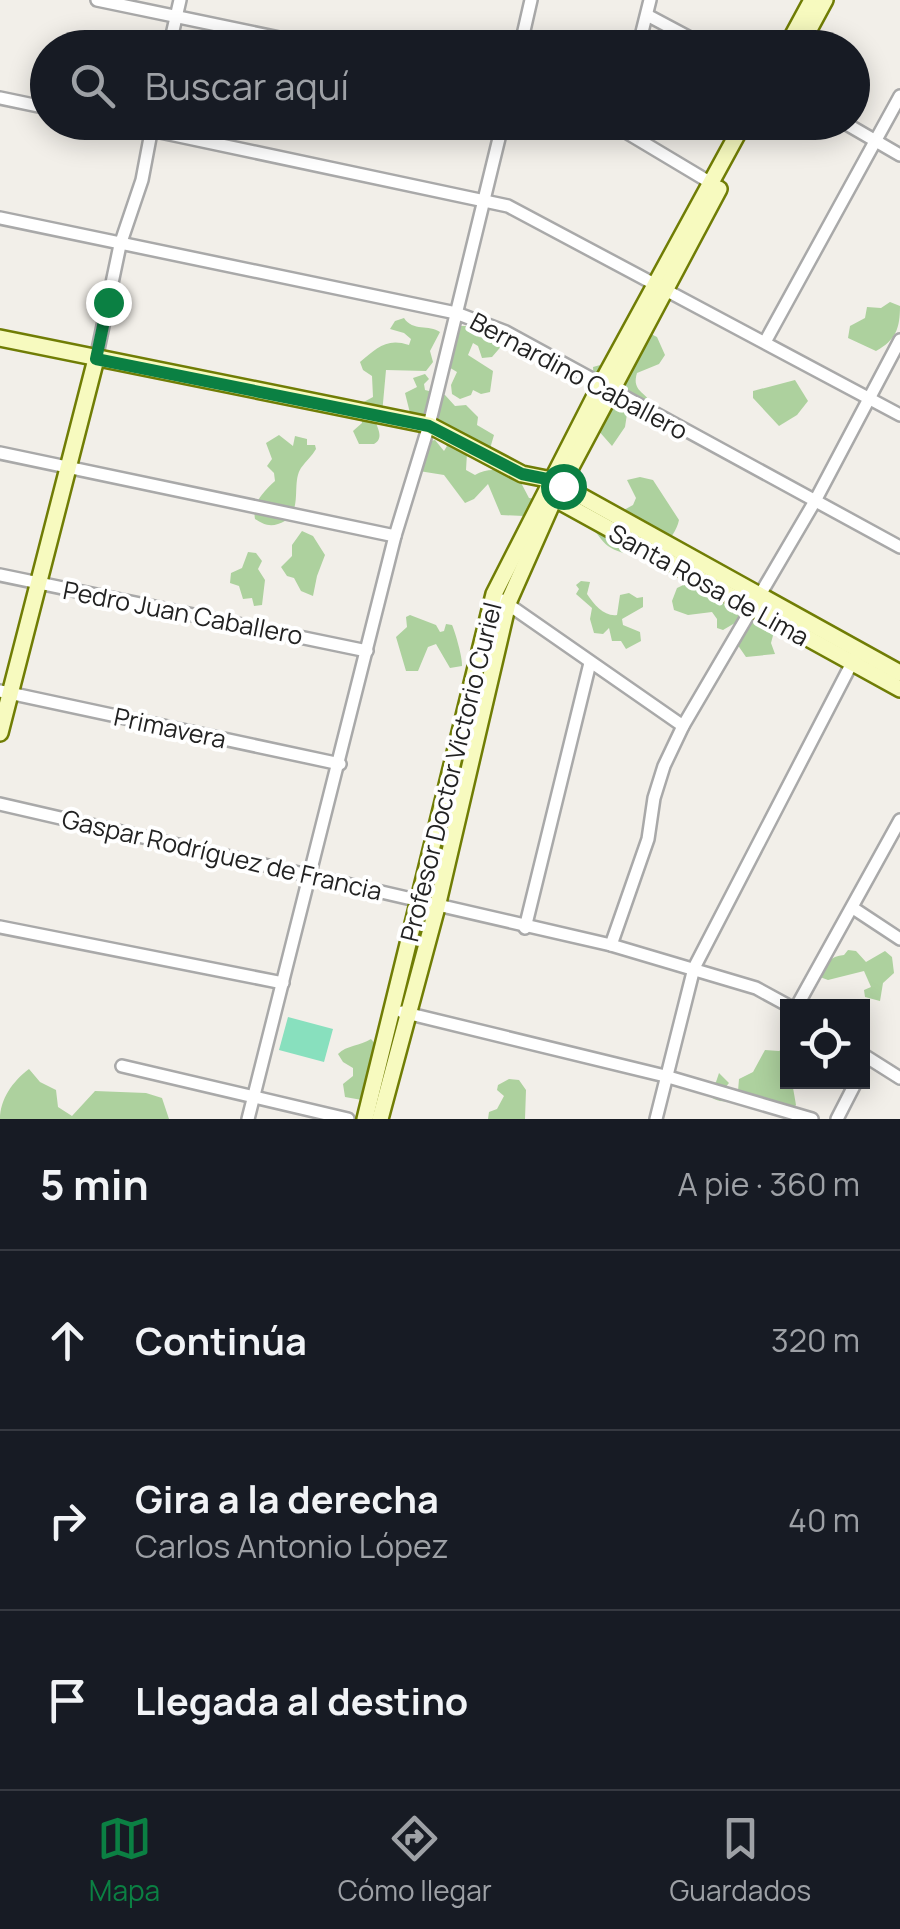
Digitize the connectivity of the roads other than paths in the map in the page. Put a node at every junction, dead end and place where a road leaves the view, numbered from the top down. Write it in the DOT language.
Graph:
graph roads {
  1 [pos="97,0"];
  2 [pos="180,0"];
  3 [pos="531,0"];
  4 [pos="650,0"];
  5 [pos="812,0"];
  6 [pos="825,0"];
  7 [pos="646,15"];
  8 [pos="176,16"];
  9 [pos="173,30"];
  10 [pos="242,30"];
  11 [pos="524,30"];
  12 [pos="642,30"];
  13 [pos="675,30"];
  14 [pos="796,30"];
  15 [pos="809,30"];
  16 [pos="900,96"];
  17 [pos="0,98"];
  18 [pos="30,104"];
  19 [pos="870,139"];
  20 [pos="149,140"];
  21 [pos="216,140"];
  22 [pos="499,140"];
  23 [pos="641,140"];
  24 [pos="734,140"];
  25 [pos="746,140"];
  26 [pos="874,141"];
  27 [pos="900,155"];
  28 [pos="710,183"];
  29 [pos="486,199"];
  30 [pos="0,218"];
  31 [pos="120,245"];
  32 [pos="660,288"];
  33 [pos="456,313"];
  34 [pos="0,338"];
  35 [pos="900,340"];
  36 [pos="765,342"];
  37 [pos="96,359"];
  38 [pos="606,390"];
  39 [pos="869,398"];
  40 [pos="900,415"];
  41 [pos="429,426"];
  42 [pos="0,453"];
  43 [pos="68,468"];
  44 [pos="553,490"];
  45 [pos="815,500"];
  46 [pos="395,536"];
  47 [pos="900,547"];
  48 [pos="0,575"];
  49 [pos="38,584"];
  50 [pos="501,599"];
  51 [pos="756,604"];
  52 [pos="367,651"];
  53 [pos="855,657"];
  54 [pos="590,662"];
  55 [pos="900,673"];
  56 [pos="482,677"];
  57 [pos="900,690"];
  58 [pos="5,692"];
  59 [pos="683,726"];
  60 [pos="0,733"];
  61 [pos="340,764"];
  62 [pos="0,804"];
  63 [pos="900,820"];
  64 [pos="310,876"];
  65 [pos="420,901"];
  66 [pos="437,907"];
  67 [pos="853,908"];
  68 [pos="0,926"];
  69 [pos="524,928"];
  70 [pos="900,939"];
  71 [pos="612,945"];
  72 [pos="694,968"];
  73 [pos="283,984"];
  74 [pos="801,999"];
  75 [pos="780,1001"];
  76 [pos="401,1012"];
  77 [pos="870,1063"];
  78 [pos="122,1066"];
  79 [pos="665,1076"];
  80 [pos="900,1078"];
  81 [pos="852,1089"];
  82 [pos="255,1095"];
  83 [pos="248,1119"];
  84 [pos="348,1119"];
  85 [pos="364,1119"];
  86 [pos="380,1119"];
  87 [pos="656,1119"];
  88 [pos="812,1119"];
  89 [pos="837,1119"];
  1 -- 8 [label="street"];
  2 -- 8 [label="street"];
  3 -- 11 [label="street"];
  4 -- 7 [label="street"];
  5 -- 14 [label="main road"];
  6 -- 15 [label="main road"];
  7 -- 12 [label="street"];
  7 -- 13 [label="street"];
  8 -- 9 [label="street"];
  8 -- 10 [label="street"];
  16 -- 26 [label="street"];
  17 -- 18 [label="street"];
  19 -- 26 [label="street"];
  20 -- 31 [label="street"];
  21 -- 29 [label="street"];
  22 -- 29 [label="street"];
  23 -- 28 [label="street"];
  24 -- 28 [label="main road, Profesor Doctor Victorio Curiel"];
  25 -- 32 [label="main road, Profesor Doctor Victorio Curiel"];
  26 -- 27 [label="street"];
  26 -- 36 [label="street"];
  28 -- 32 [label="main road, Profesor Doctor Victorio Curiel"];
  29 -- 32 [label="street"];
  29 -- 33 [label="street"];
  30 -- 31 [label="street, Bernardino Caballero"];
  31 -- 33 [label="street, Bernardino Caballero"];
  31 -- 37 [label="street"];
  32 -- 36 [label="street"];
  32 -- 38 [label="main road, Profesor Doctor Victorio Curiel"];
  33 -- 38 [label="street, Bernardino Caballero"];
  33 -- 41 [label="street"];
  34 -- 37 [label="main road, Santa Rosa de Lima"];
  35 -- 39 [label="street"];
  36 -- 39 [label="street"];
  37 -- 41 [label="main road, Santa Rosa de Lima"];
  37 -- 43 [label="main road"];
  38 -- 44 [label="main road, Profesor Doctor Victorio Curiel"];
  38 -- 45 [label="street, Bernardino Caballero"];
  39 -- 40 [label="street"];
  39 -- 45 [label="street"];
  41 -- 44 [label="main road, Santa Rosa de Lima"];
  41 -- 46 [label="street"];
  42 -- 43 [label="street"];
  43 -- 46 [label="street"];
  43 -- 49 [label="main road"];
  44 -- 50 [label="main road, Profesor Doctor Victorio Curiel"];
  44 -- 51 [label="main road, Santa Rosa de Lima"];
  45 -- 47 [label="street, Bernardino Caballero"];
  45 -- 51 [label="street"];
  46 -- 52 [label="street"];
  48 -- 49 [label="street, Pedro Juan Caballero"];
  49 -- 52 [label="street, Pedro Juan Caballero"];
  49 -- 58 [label="main road"];
  50 -- 54 [label="street"];
  50 -- 56 [label="main road, Profesor Doctor Victorio Curiel"];
  51 -- 53 [label="main road, Santa Rosa de Lima"];
  51 -- 59 [label="street"];
  52 -- 61 [label="street"];
  53 -- 55 [label="main road"];
  53 -- 57 [label="main road, Santa Rosa de Lima"];
  53 -- 72 [label="street"];
  54 -- 59 [label="street"];
  54 -- 69 [label="street"];
  56 -- 65 [label="main road, Profesor Doctor Victorio Curiel"];
  56 -- 66 [label="main road, Profesor Doctor Victorio Curiel"];
  58 -- 60 [label="main road"];
  58 -- 61 [label="street, Primavera"];
  59 -- 71 [label="street"];
  61 -- 64 [label="street"];
  62 -- 64 [label="street, Gaspar Rodríguez de Francia"];
  63 -- 67 [label="street"];
  64 -- 65 [label="street, Gaspar Rodríguez de Francia"];
  64 -- 73 [label="street"];
  65 -- 66 [label="street, Gaspar Rodríguez de Francia"];
  65 -- 76 [label="main road, Profesor Doctor Victorio Curiel"];
  66 -- 69 [label="street, Gaspar Rodríguez de Francia"];
  66 -- 76 [label="main road, Profesor Doctor Victorio Curiel"];
  67 -- 70 [label="street"];
  67 -- 74 [label="street"];
  68 -- 73 [label="street"];
  69 -- 71 [label="street, Gaspar Rodríguez de Francia"];
  71 -- 72 [label="street, Gaspar Rodríguez de Francia"];
  72 -- 75 [label="street, Gaspar Rodríguez de Francia"];
  72 -- 79 [label="street"];
  73 -- 82 [label="street"];
  76 -- 79 [label="street"];
  76 -- 85 [label="main road, Profesor Doctor Victorio Curiel"];
  76 -- 86 [label="main road, Profesor Doctor Victorio Curiel"];
  77 -- 80 [label="street"];
  78 -- 82 [label="street"];
  79 -- 87 [label="street"];
  79 -- 88 [label="street"];
  81 -- 89 [label="street"];
  82 -- 83 [label="street"];
  82 -- 84 [label="street"];
}
